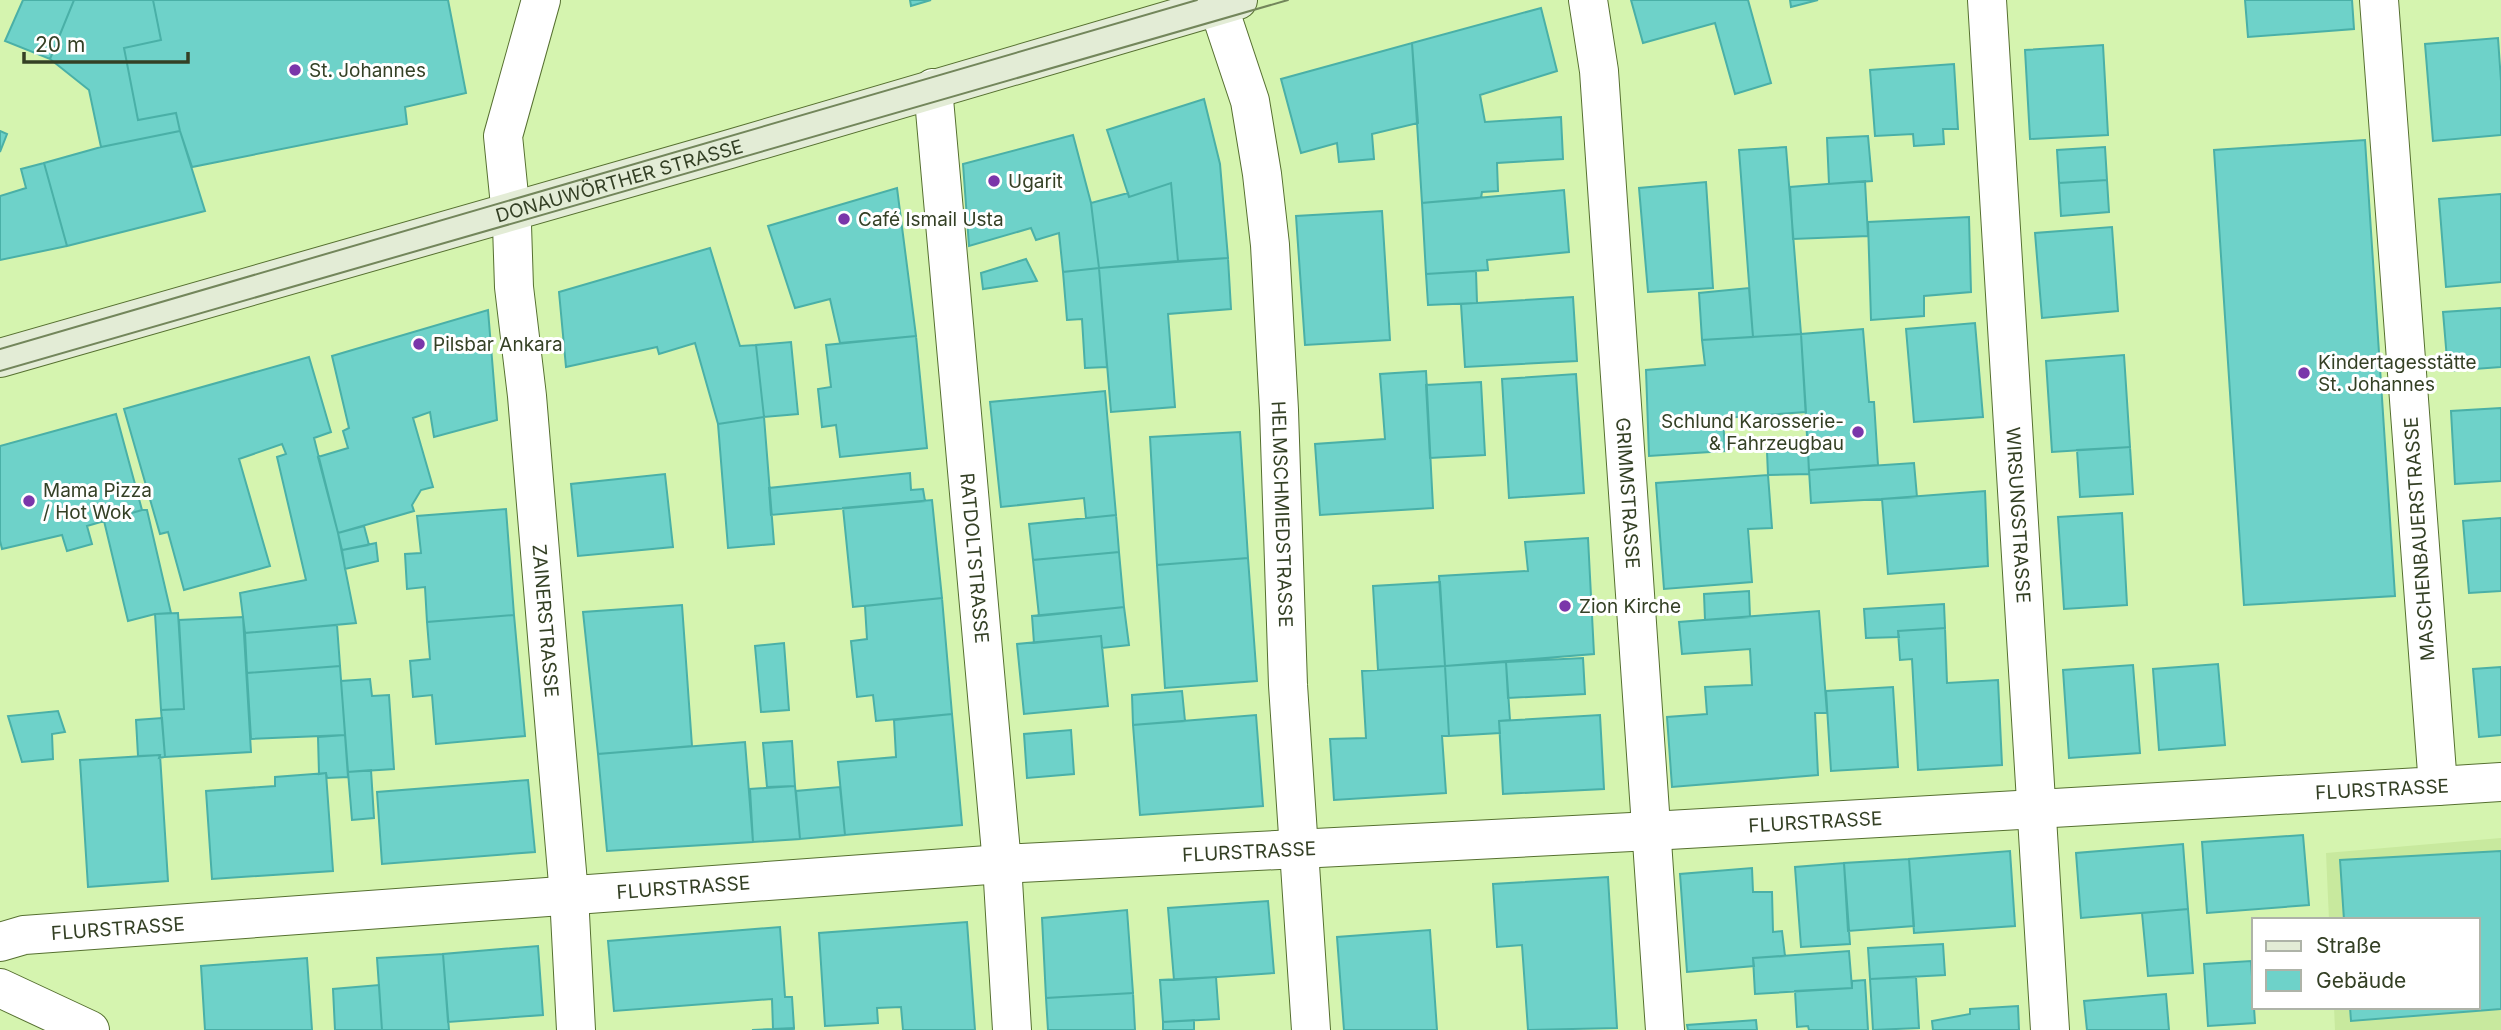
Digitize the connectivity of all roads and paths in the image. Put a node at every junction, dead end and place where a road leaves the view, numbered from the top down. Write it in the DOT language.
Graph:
graph roads {
  1 [pos="541,0"];
  2 [pos="1588,0"];
  3 [pos="1987,0"];
  4 [pos="2379,0"];
  5 [pos="1228,3"];
  6 [pos="933,88"];
  7 [pos="511,212"];
  8 [pos="0,358"];
  9 [pos="2501,782"];
  10 [pos="2438,786"];
  11 [pos="2035,809"];
  12 [pos="1651,831"];
  13 [pos="1299,849"];
  14 [pos="1002,864"];
  15 [pos="569,895"];
  16 [pos="0,942"];
  17 [pos="0,988"];
  18 [pos="90,1030"];
  19 [pos="576,1030"];
  20 [pos="1012,1030"];
  21 [pos="1311,1030"];
  22 [pos="1665,1030"];
  23 [pos="2050,1030"];
  1 -- 7 [label="street, ZAINERSTRASSE"];
  2 -- 12 [label="street, GRIMMSTRASSE"];
  3 -- 11 [label="street, WIRSUNGSTRASSE"];
  4 -- 10 [label="street, MASCHENBAUERSTRASSE"];
  5 -- 6 [label="main road, DONAUWÖRTHER STRASSE"];
  5 -- 13 [label="street, HELMSCHMIEDSTRASSE"];
  6 -- 7 [label="main road, DONAUWÖRTHER STRASSE"];
  6 -- 14 [label="street, RATDOLTSTRASSE"];
  7 -- 8 [label="main road, DONAUWÖRTHER STRASSE"];
  7 -- 15 [label="street, ZAINERSTRASSE"];
  9 -- 10 [label="street, FLURSTRASSE"];
  10 -- 11 [label="street, FLURSTRASSE"];
  11 -- 12 [label="street, FLURSTRASSE"];
  11 -- 23 [label="street, WIRSUNGSTRASSE"];
  12 -- 13 [label="street, FLURSTRASSE"];
  12 -- 22 [label="street, GRIMMSTRASSE"];
  13 -- 14 [label="street, FLURSTRASSE"];
  13 -- 21 [label="street, HELMSCHMIEDSTRASSE"];
  14 -- 15 [label="street, FLURSTRASSE"];
  14 -- 20 [label="street, RATDOLTSTRASSE"];
  15 -- 16 [label="street, FLURSTRASSE"];
  15 -- 19 [label="street, ZAINERSTRASSE"];
  17 -- 18 [label="street"];
}
